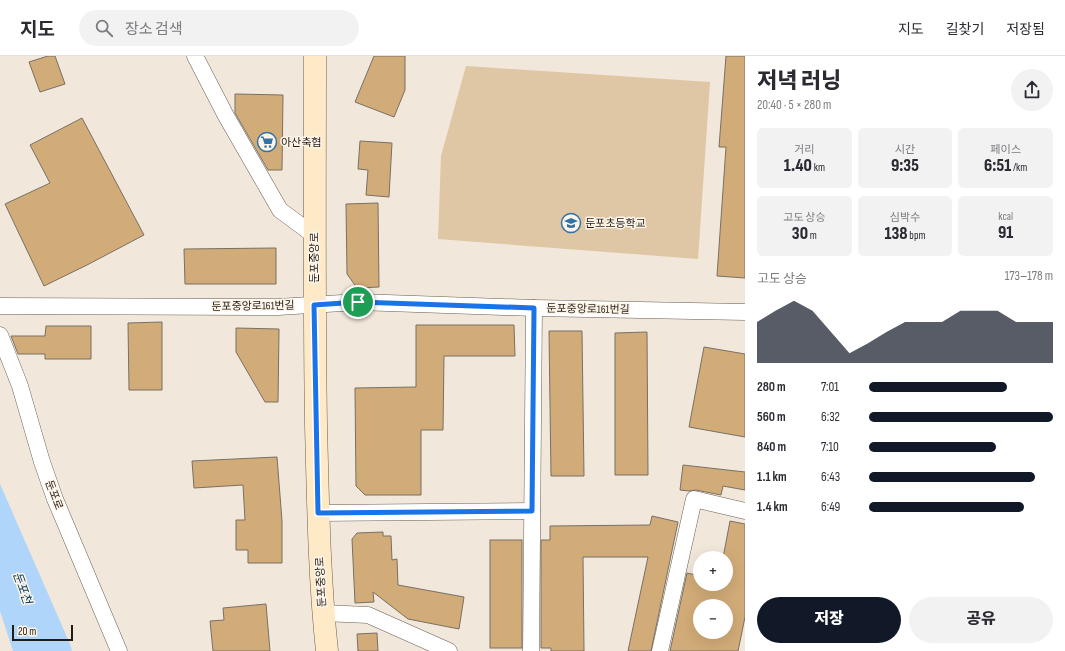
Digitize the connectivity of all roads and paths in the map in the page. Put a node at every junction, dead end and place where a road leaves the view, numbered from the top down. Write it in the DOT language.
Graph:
graph roads {
  1 [pos="195,56"];
  2 [pos="315,56"];
  3 [pos="315,236"];
  4 [pos="314,305"];
  5 [pos="0,306"];
  6 [pos="534,308"];
  7 [pos="745,312"];
  8 [pos="0,335"];
  9 [pos="532,511"];
  10 [pos="745,511"];
  11 [pos="318,513"];
  12 [pos="323,613"];
  13 [pos="119,651"];
  14 [pos="327,651"];
  15 [pos="449,651"];
  16 [pos="531,651"];
  17 [pos="660,651"];
  1 -- 3 [label="street"];
  2 -- 3 [label="street, 둔포중앙로"];
  3 -- 4 [label="street, 둔포중앙로"];
  4 -- 5 [label="street, 둔포중앙로161번길"];
  4 -- 6 [label="street, 둔포중앙로161번길"];
  4 -- 11 [label="street, 둔포중앙로"];
  6 -- 7 [label="street, 둔포중앙로161번길"];
  6 -- 9 [label="street"];
  8 -- 13 [label="street, 둔포로"];
  9 -- 11 [label="street"];
  9 -- 16 [label="street"];
  10 -- 17 [label="street"];
  11 -- 12 [label="street, 둔포중앙로"];
  12 -- 14 [label="street, 둔포중앙로"];
  12 -- 15 [label="street"];
}
